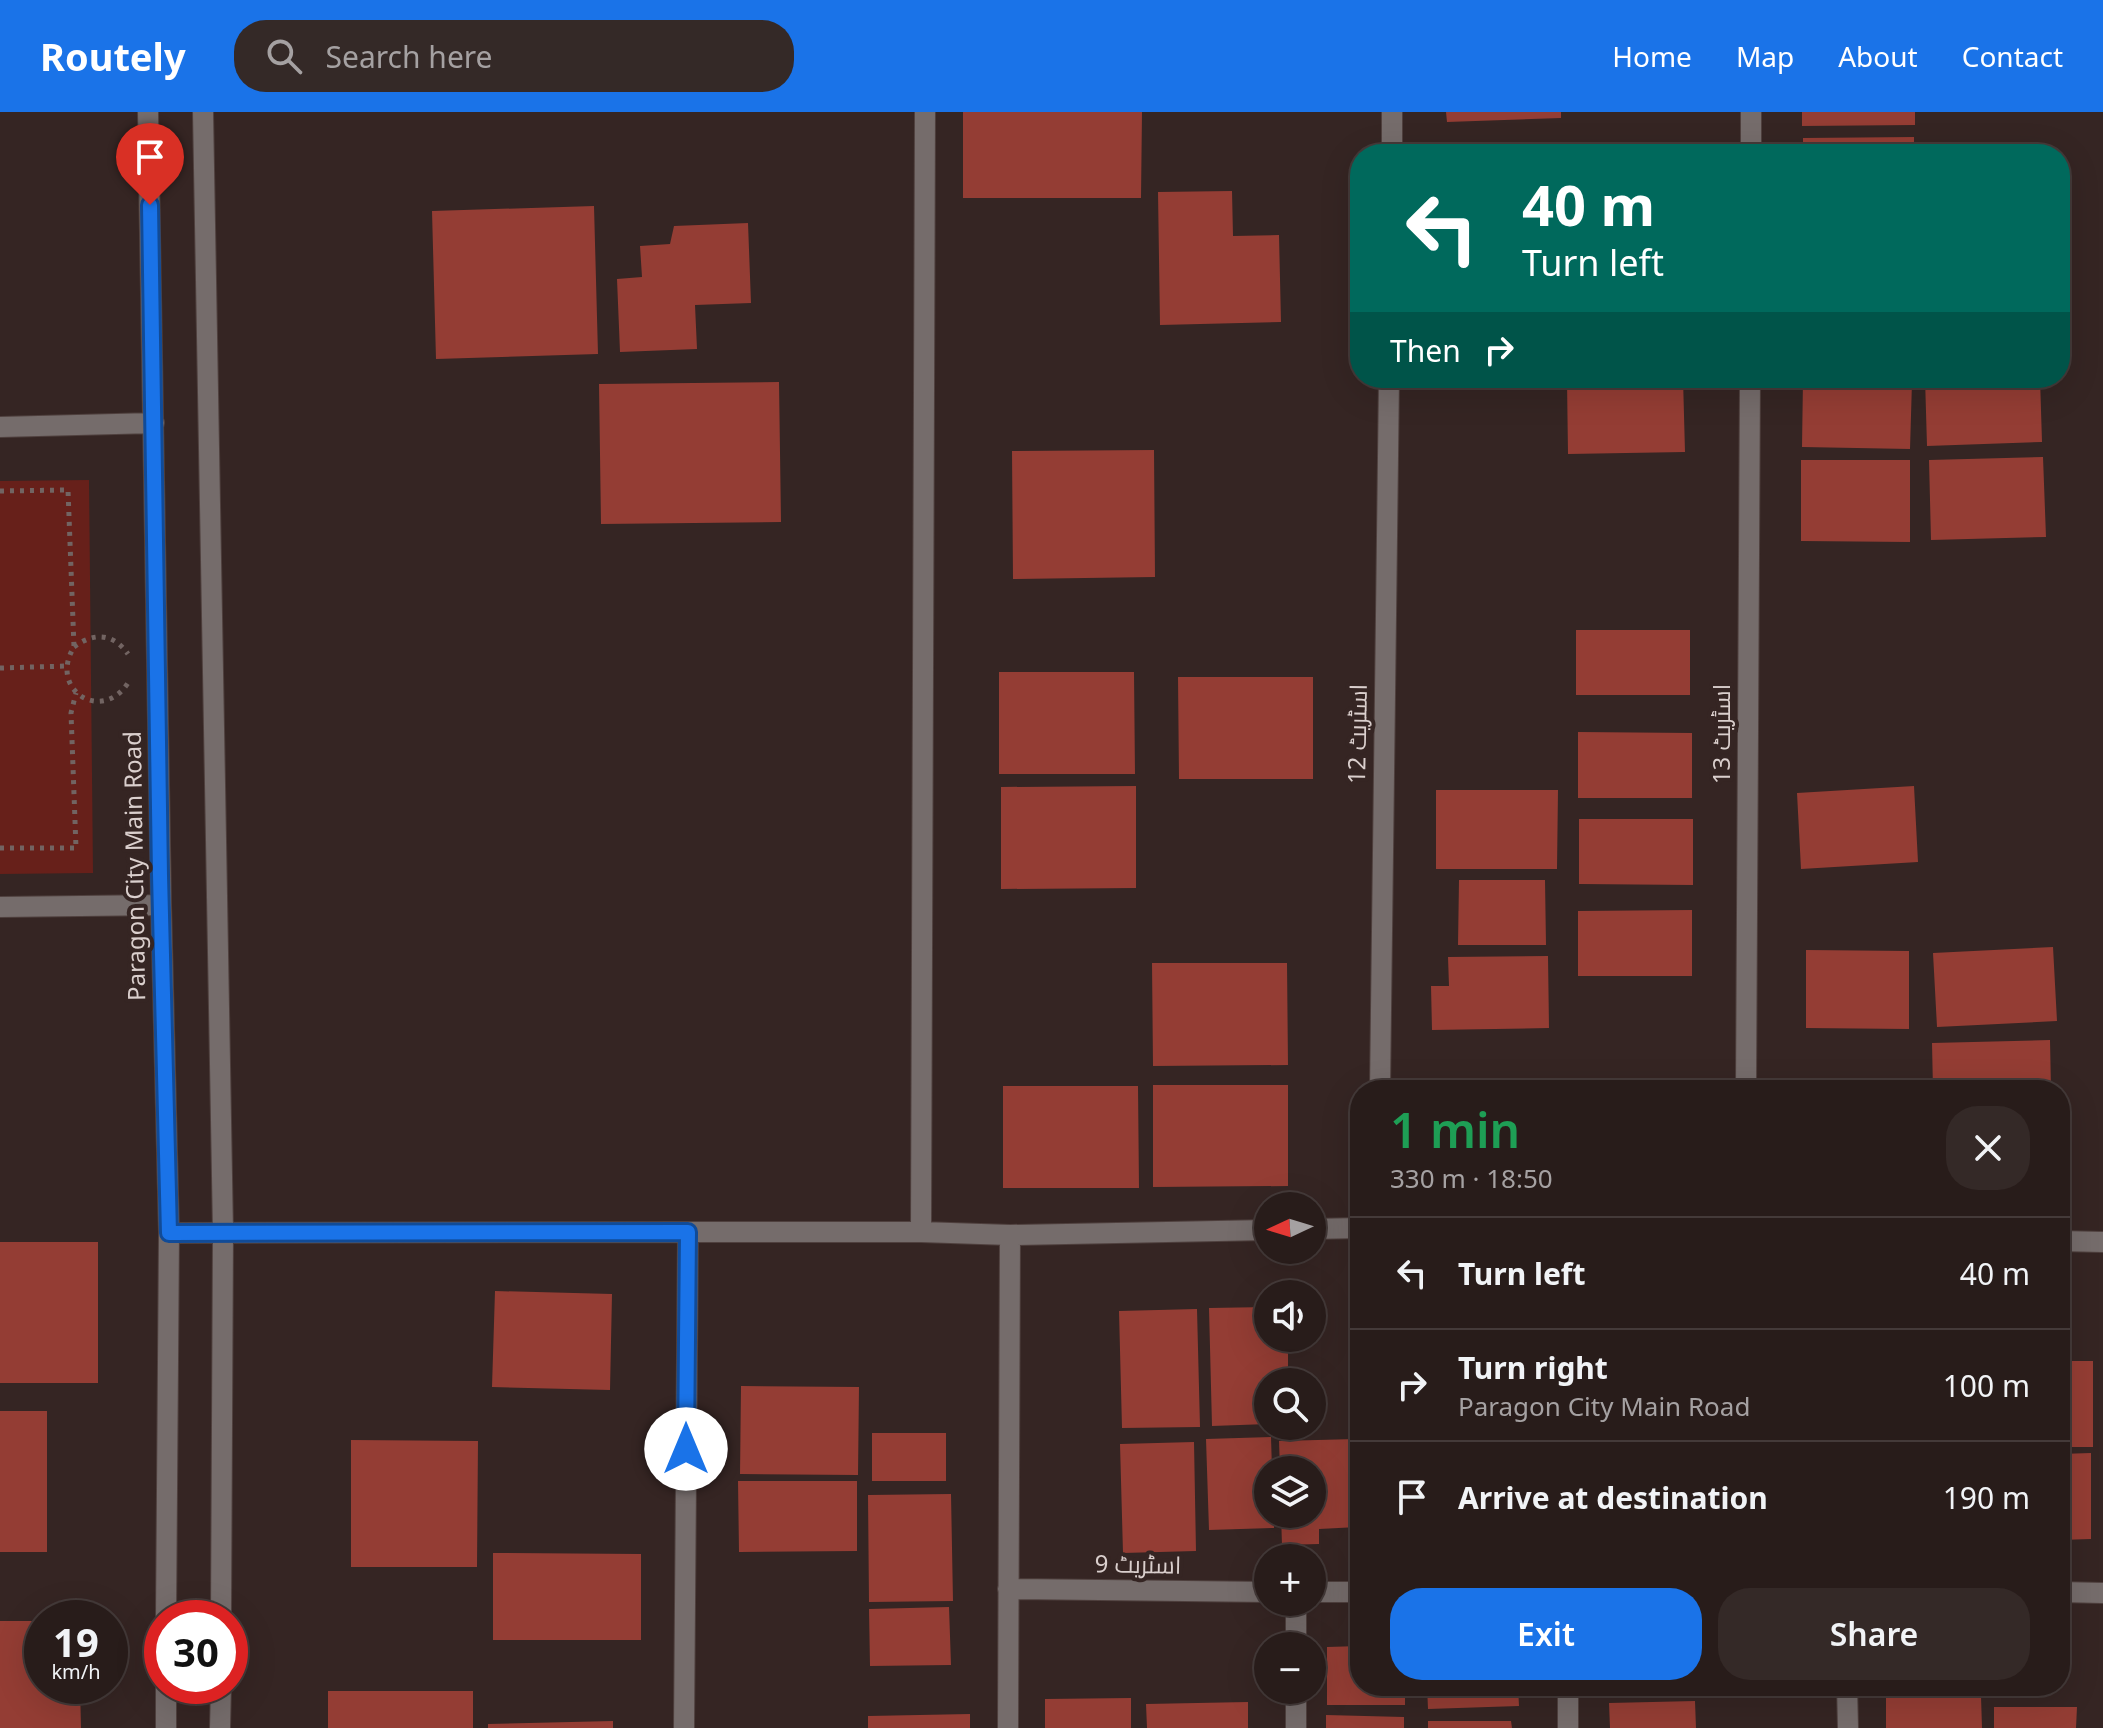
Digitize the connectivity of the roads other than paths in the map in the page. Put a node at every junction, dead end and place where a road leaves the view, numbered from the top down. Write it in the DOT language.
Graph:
graph roads {
  1 [pos="148,112"];
  2 [pos="203,112"];
  3 [pos="925,112"];
  4 [pos="1392,112"];
  5 [pos="1751,112"];
  6 [pos="1392,144"];
  7 [pos="1751,144"];
  8 [pos="1389,388"];
  9 [pos="1750,388"];
  10 [pos="154,423"];
  11 [pos="0,427"];
  12 [pos="161,905"];
  13 [pos="0,907"];
  14 [pos="1380,1080"];
  15 [pos="1746,1080"];
  16 [pos="1350,1228"];
  17 [pos="1326,1229"];
  18 [pos="1254,1230"];
  19 [pos="223,1232"];
  20 [pos="688,1232"];
  21 [pos="921,1232"];
  22 [pos="169,1233"];
  23 [pos="1010,1235"];
  24 [pos="2070,1241"];
  25 [pos="2103,1242"];
  26 [pos="1008,1589"];
  27 [pos="1254,1592"];
  28 [pos="1326,1592"];
  29 [pos="1350,1592"];
  30 [pos="2070,1592"];
  31 [pos="2103,1593"];
  32 [pos="166,1600"];
  33 [pos="221,1600"];
  34 [pos="1568,1696"];
  35 [pos="1847,1696"];
  36 [pos="166,1704"];
  37 [pos="221,1704"];
  38 [pos="1296,1704"];
  39 [pos="166,1728"];
  40 [pos="220,1728"];
  41 [pos="684,1728"];
  42 [pos="1008,1728"];
  43 [pos="1296,1728"];
  44 [pos="1568,1728"];
  45 [pos="1848,1728"];
  1 -- 10 [label="street, Paragon City Main Road"];
  2 -- 19 [label="street"];
  3 -- 21 [label="street"];
  4 -- 6 [label="street"];
  5 -- 7 [label="street"];
  8 -- 14 [label="street, اسٹریٹ 12"];
  9 -- 15 [label="street, اسٹریٹ 13"];
  10 -- 11 [label="street"];
  10 -- 12 [label="street, Paragon City Main Road"];
  12 -- 13 [label="street"];
  12 -- 22 [label="street, Paragon City Main Road"];
  16 -- 17 [label="street"];
  18 -- 23 [label="street"];
  19 -- 20 [label="street"];
  19 -- 22 [label="street"];
  19 -- 33 [label="street"];
  20 -- 21 [label="street"];
  20 -- 41 [label="street"];
  21 -- 23 [label="street"];
  22 -- 32 [label="street, Paragon City Main Road"];
  23 -- 26 [label="street"];
  24 -- 25 [label="street"];
  26 -- 27 [label="street, اسٹریٹ 9"];
  26 -- 42 [label="street"];
  28 -- 29 [label="street"];
  30 -- 31 [label="street"];
  34 -- 44 [label="street"];
  35 -- 45 [label="street"];
  36 -- 39 [label="street"];
  37 -- 40 [label="street"];
  38 -- 43 [label="street"];
}
